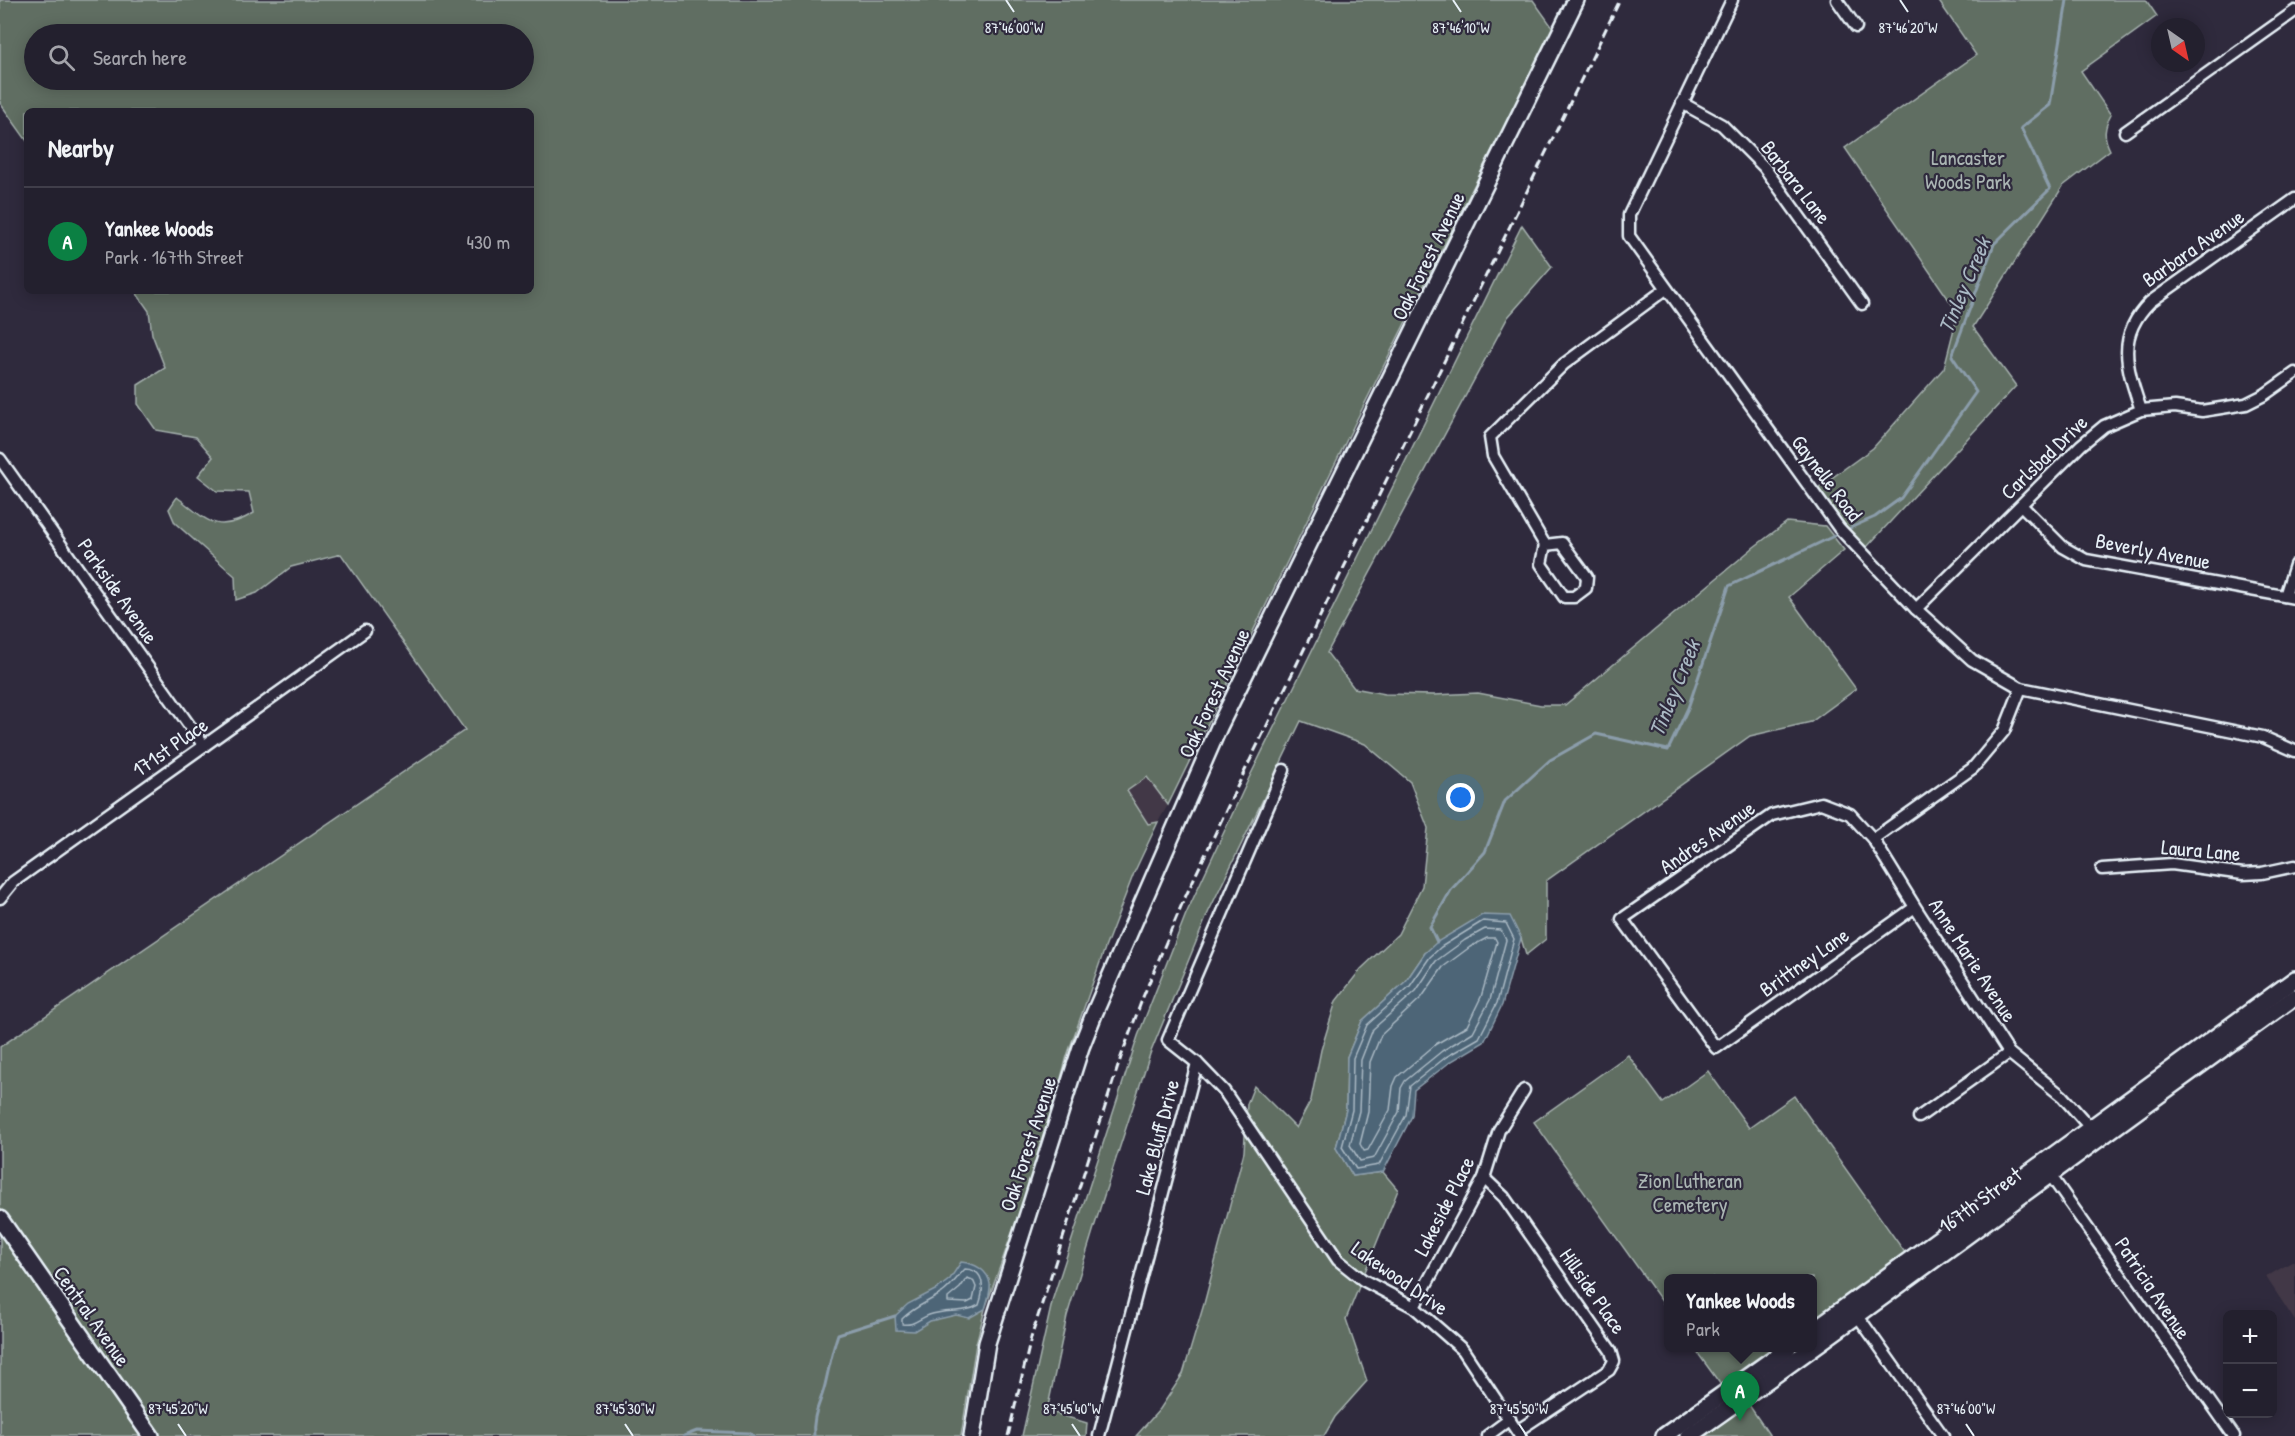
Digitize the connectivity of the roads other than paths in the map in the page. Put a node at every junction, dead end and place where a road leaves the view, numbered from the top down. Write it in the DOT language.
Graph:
graph roads {
  1 [pos="1576,0"];
  2 [pos="1732,0"];
  3 [pos="1837,0"];
  4 [pos="2295,11"];
  5 [pos="1856,27"];
  6 [pos="1682,104"];
  7 [pos="2125,132"];
  8 [pos="2295,199"];
  9 [pos="1666,289"];
  10 [pos="1862,304"];
  11 [pos="2295,373"];
  12 [pos="2141,410"];
  13 [pos="0,459"];
  14 [pos="2022,506"];
  15 [pos="1545,545"];
  16 [pos="2295,565"];
  17 [pos="2290,597"];
  18 [pos="1916,609"];
  19 [pos="365,631"];
  20 [pos="2021,688"];
  21 [pos="204,746"];
  22 [pos="2295,751"];
  23 [pos="1284,770"];
  24 [pos="1821,803"];
  25 [pos="1873,839"];
  26 [pos="2295,866"];
  27 [pos="2102,869"];
  28 [pos="0,898"];
  29 [pos="1915,907"];
  30 [pos="2295,979"];
  31 [pos="2295,997"];
  32 [pos="1716,1048"];
  33 [pos="2009,1053"];
  34 [pos="1197,1063"];
  35 [pos="1524,1090"];
  36 [pos="1919,1117"];
  37 [pos="2094,1132"];
  38 [pos="2045,1168"];
  39 [pos="1484,1178"];
  40 [pos="0,1219"];
  41 [pos="1414,1307"];
  42 [pos="1854,1310"];
  43 [pos="1817,1328"];
  44 [pos="1817,1338"];
  45 [pos="1781,1352"];
  46 [pos="1799,1352"];
  47 [pos="1510,1419"];
  48 [pos="1518,1433"];
  49 [pos="151,1436"];
  50 [pos="972,1436"];
  51 [pos="1098,1436"];
  52 [pos="1487,1436"];
  53 [pos="1664,1436"];
  54 [pos="1689,1436"];
  55 [pos="1943,1436"];
  56 [pos="2234,1436"];
  1 -- 50 [label="street, Oak Forest Avenue"];
  2 -- 6 [label="street, Gaynelle Road"];
  3 -- 5 [label="street"];
  4 -- 7 [label="street"];
  6 -- 9 [label="street, Gaynelle Road"];
  6 -- 10 [label="street, Barbara Lane"];
  8 -- 12 [label="street, Barbara Avenue"];
  9 -- 15 [label="street"];
  9 -- 18 [label="street, Gaynelle Road"];
  11 -- 12 [label="street, Carlsbad Drive"];
  12 -- 14 [label="street, Carlsbad Drive"];
  13 -- 21 [label="street, Parkside Avenue"];
  14 -- 17 [label="street, Beverly Avenue"];
  14 -- 18 [label="street, Carlsbad Drive"];
  15 -- 15 [label="street"];
  16 -- 17 [label="street"];
  18 -- 20 [label="street, Gaynelle Road"];
  19 -- 21 [label="street, 171st Place"];
  20 -- 22 [label="street, Gaynelle Road"];
  20 -- 25 [label="street"];
  21 -- 28 [label="street, 171st Place"];
  23 -- 34 [label="street, Lake Bluff Drive"];
  24 -- 25 [label="street, Anne Marie Avenue"];
  24 -- 32 [label="street, Andres Avenue"];
  25 -- 29 [label="street, Anne Marie Avenue"];
  26 -- 27 [label="street, Laura Lane"];
  29 -- 32 [label="street, Brittney Lane"];
  29 -- 33 [label="street, Anne Marie Avenue"];
  30 -- 37 [label="street, 167th Street"];
  31 -- 37 [label="street, 167th Street"];
  33 -- 36 [label="street"];
  33 -- 37 [label="street, Anne Marie Avenue"];
  34 -- 41 [label="street, Lakewood Drive"];
  34 -- 51 [label="street, Lake Bluff Drive"];
  35 -- 39 [label="street, Lakeside Place"];
  37 -- 38 [label="street, 167th Street"];
  38 -- 42 [label="street, 167th Street"];
  38 -- 56 [label="street, Patricia Avenue"];
  39 -- 41 [label="street, Lakeside Place"];
  39 -- 48 [label="street, Hillside Place"];
  40 -- 49 [label="street, Central Avenue"];
  41 -- 47 [label="street, Lakewood Drive"];
  42 -- 43 [label="street, 167th Street"];
  42 -- 44 [label="street, 167th Street"];
  42 -- 55 [label="street"];
  45 -- 53 [label="street"];
  46 -- 54 [label="street, 167th Street"];
  47 -- 48 [label="street, Lakewood Drive"];
  47 -- 52 [label="street"];
}
